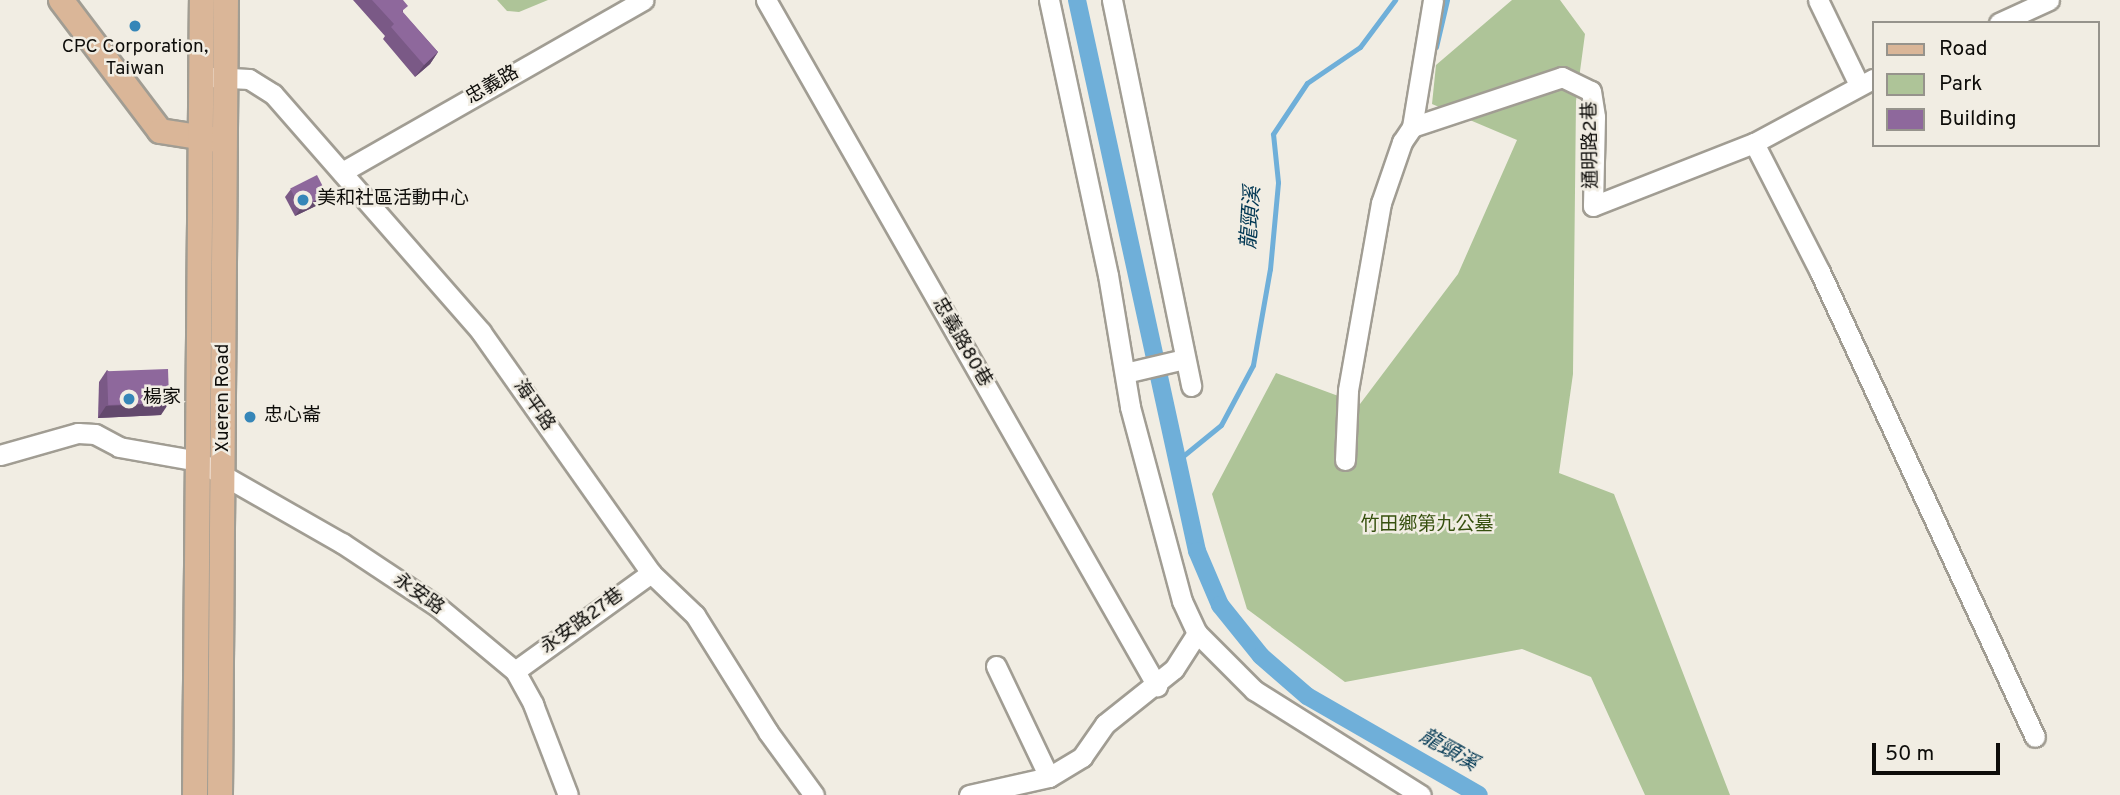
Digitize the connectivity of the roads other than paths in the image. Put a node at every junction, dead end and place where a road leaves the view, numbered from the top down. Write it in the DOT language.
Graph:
graph roads {
  1 [pos="61,0"];
  2 [pos="202,0"];
  3 [pos="226,0"];
  4 [pos="643,0"];
  5 [pos="766,0"];
  6 [pos="1049,0"];
  7 [pos="1112,0"];
  8 [pos="1433,0"];
  9 [pos="1818,0"];
  10 [pos="2049,0"];
  11 [pos="2002,21"];
  12 [pos="215,77"];
  13 [pos="1866,82"];
  14 [pos="1412,127"];
  15 [pos="214,140"];
  16 [pos="1754,143"];
  17 [pos="342,172"];
  18 [pos="1184,359"];
  19 [pos="1125,373"];
  20 [pos="1191,386"];
  21 [pos="0,455"];
  22 [pos="1345,460"];
  23 [pos="198,461"];
  24 [pos="225,480"];
  25 [pos="651,573"];
  26 [pos="1197,633"];
  27 [pos="996,666"];
  28 [pos="515,671"];
  29 [pos="1157,686"];
  30 [pos="2035,737"];
  31 [pos="1049,777"];
  32 [pos="195,795"];
  33 [pos="220,795"];
  34 [pos="568,795"];
  35 [pos="814,795"];
  36 [pos="969,795"];
  37 [pos="1420,795"];
  1 -- 15 [label="main road"];
  2 -- 12 [label="main road, Xueren Road"];
  3 -- 12 [label="main road, Xueren Road"];
  4 -- 17 [label="street, 忠義路"];
  5 -- 29 [label="street, 忠義路80巷"];
  6 -- 19 [label="street"];
  7 -- 18 [label="street"];
  8 -- 14 [label="street"];
  9 -- 13 [label="street"];
  10 -- 11 [label="street"];
  12 -- 15 [label="main road, Xueren Road"];
  12 -- 17 [label="street, 海平路"];
  13 -- 16 [label="street, 通明路2巷"];
  14 -- 16 [label="street, 通明路2巷"];
  14 -- 22 [label="street"];
  15 -- 23 [label="main road, Xueren Road"];
  15 -- 24 [label="main road, Xueren Road"];
  16 -- 30 [label="street"];
  17 -- 25 [label="street, 海平路"];
  18 -- 19 [label="street"];
  18 -- 20 [label="street"];
  19 -- 26 [label="street"];
  21 -- 23 [label="street"];
  23 -- 24 [label="street, 永安路"];
  23 -- 32 [label="main road, Xueren Road"];
  24 -- 28 [label="street, 永安路"];
  24 -- 33 [label="main road, Xueren Road"];
  25 -- 28 [label="street, 永安路27巷"];
  25 -- 35 [label="street, 海平路"];
  26 -- 29 [label="street"];
  26 -- 37 [label="street"];
  27 -- 31 [label="street"];
  28 -- 34 [label="street, 永安路"];
  29 -- 31 [label="street"];
  31 -- 36 [label="street"];
}
